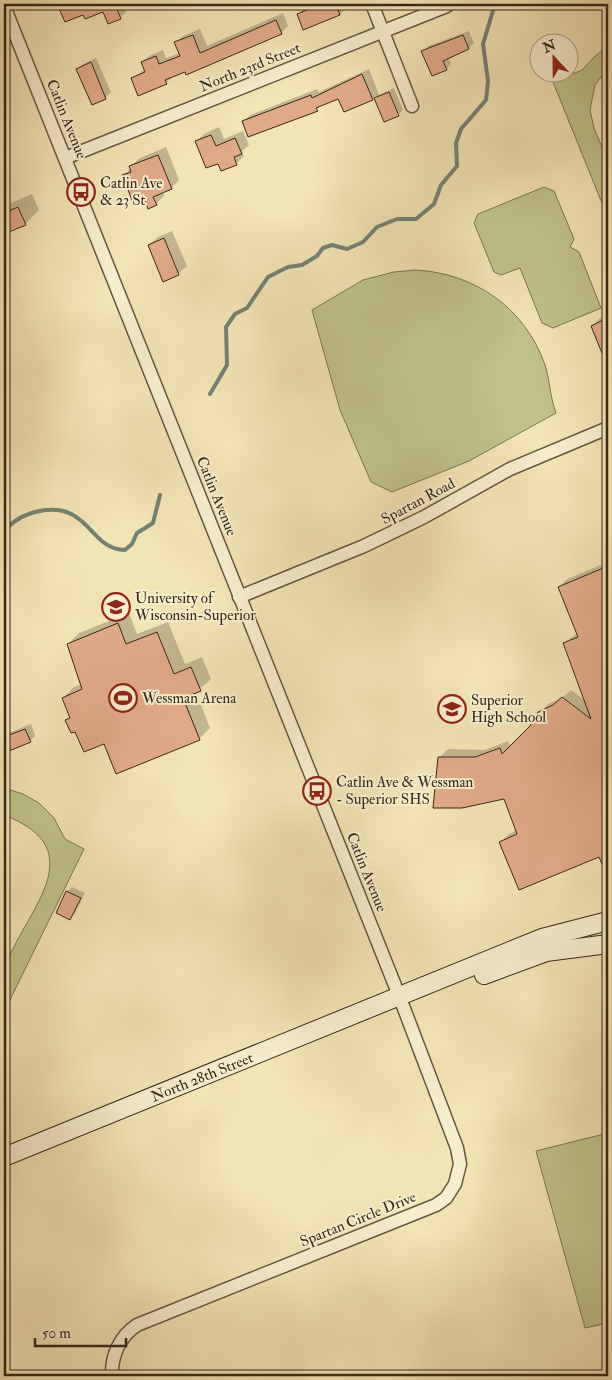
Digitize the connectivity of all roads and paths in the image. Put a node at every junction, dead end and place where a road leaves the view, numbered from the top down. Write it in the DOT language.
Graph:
graph roads {
  1 [pos="372,4"];
  2 [pos="4,6"];
  3 [pos="447,6"];
  4 [pos="382,32"];
  5 [pos="412,106"];
  6 [pos="65,158"];
  7 [pos="608,428"];
  8 [pos="239,596"];
  9 [pos="608,921"];
  10 [pos="608,944"];
  11 [pos="400,998"];
  12 [pos="4,1157"];
  13 [pos="112,1376"];
  1 -- 4 [label="street"];
  2 -- 6 [label="street, Catlin Avenue"];
  3 -- 4 [label="street, North 23rd Street"];
  4 -- 5 [label="street"];
  4 -- 6 [label="street, North 23rd Street"];
  6 -- 8 [label="street, Catlin Avenue"];
  7 -- 8 [label="street, Spartan Road"];
  8 -- 11 [label="street, Catlin Avenue"];
  9 -- 11 [label="main road, North 28th Street"];
  10 -- 11 [label="main road, North 28th Street"];
  11 -- 12 [label="main road, North 28th Street"];
  11 -- 13 [label="street, Spartan Circle Drive"];
}
